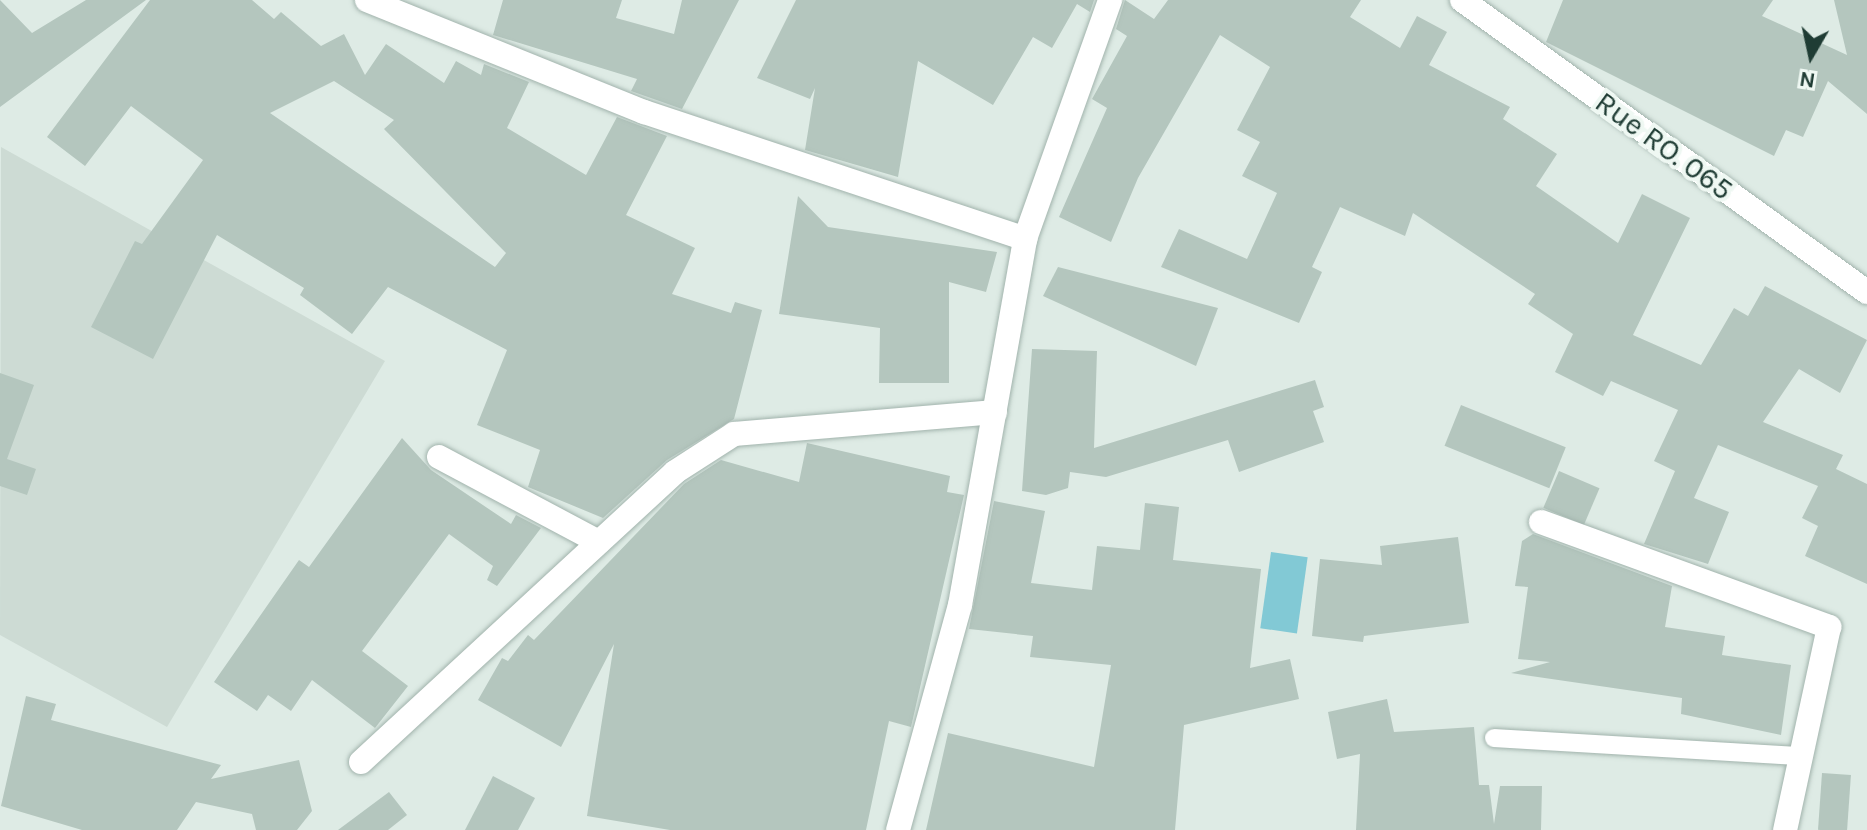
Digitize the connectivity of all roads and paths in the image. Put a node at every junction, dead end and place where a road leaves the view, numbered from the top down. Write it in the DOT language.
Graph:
graph roads {
  1 [pos="367,0"];
  2 [pos="1110,0"];
  3 [pos="1462,0"];
  4 [pos="1025,239"];
  5 [pos="1867,292"];
  6 [pos="995,412"];
  7 [pos="439,457"];
  8 [pos="1541,522"];
  9 [pos="599,542"];
  10 [pos="1494,738"];
  11 [pos="1801,756"];
  12 [pos="361,762"];
  13 [pos="898,830"];
  14 [pos="1785,830"];
  1 -- 4 [label="street"];
  2 -- 4 [label="street"];
  3 -- 5 [label="street, Rue RO. 065"];
  4 -- 6 [label="street"];
  6 -- 9 [label="street"];
  6 -- 13 [label="street"];
  7 -- 9 [label="street"];
  8 -- 11 [label="street"];
  9 -- 12 [label="street"];
  10 -- 11 [label="lane"];
  11 -- 14 [label="street"];
}
